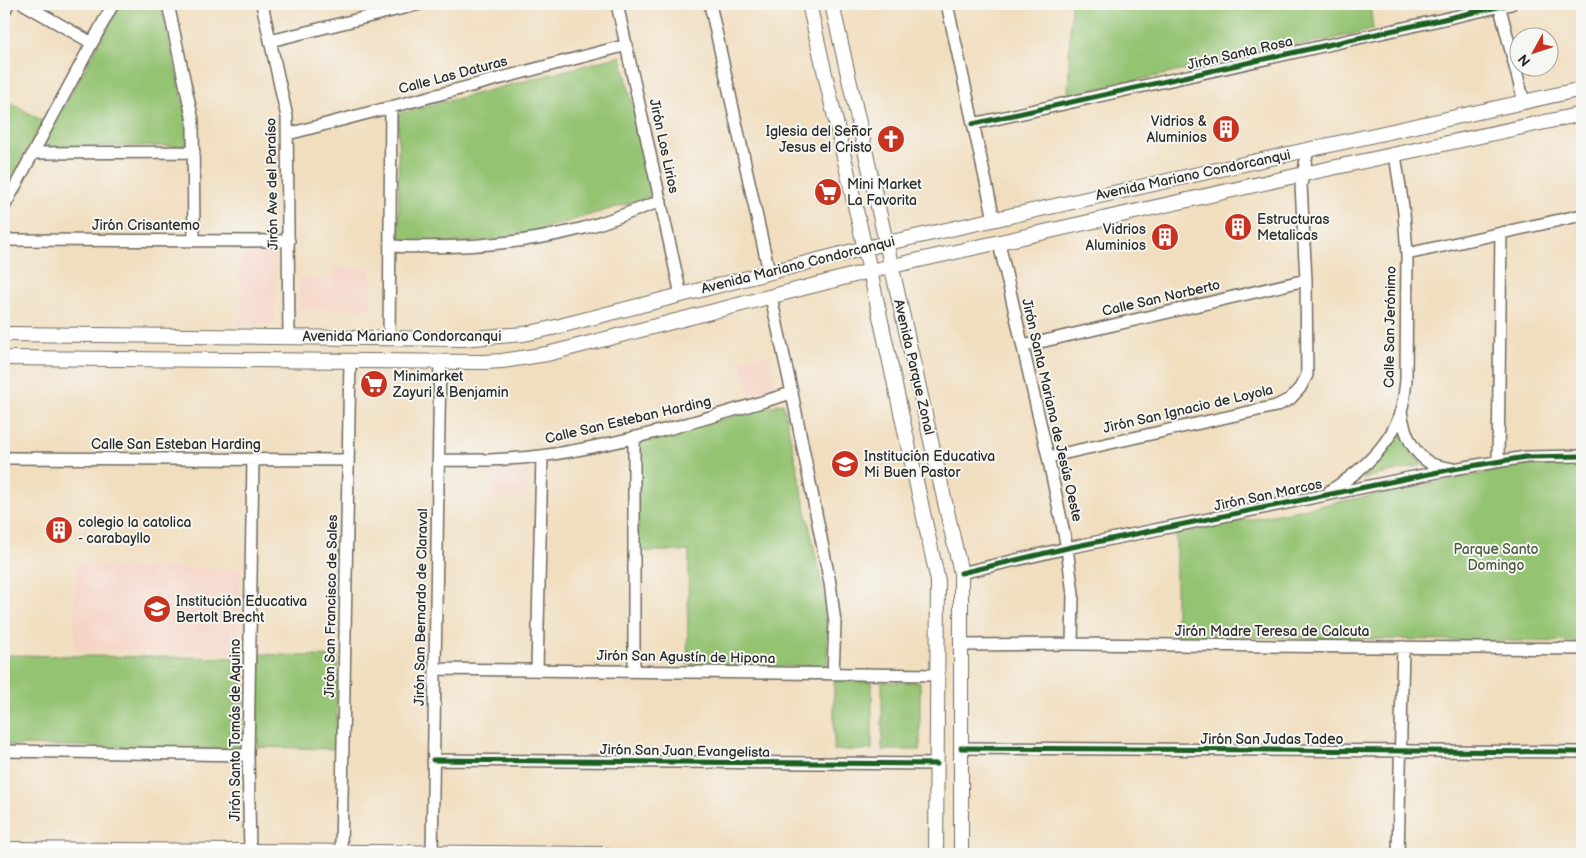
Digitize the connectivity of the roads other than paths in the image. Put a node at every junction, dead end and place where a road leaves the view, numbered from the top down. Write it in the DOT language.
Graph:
graph roads {
  1 [pos="8,4"];
  2 [pos="24,4"];
  3 [pos="113,4"];
  4 [pos="168,4"];
  5 [pos="262,4"];
  6 [pos="420,4"];
  7 [pos="617,4"];
  8 [pos="710,4"];
  9 [pos="809,4"];
  10 [pos="832,4"];
  11 [pos="947,4"];
  12 [pos="1511,4"];
  13 [pos="1499,5"];
  14 [pos="4,12"];
  15 [pos="270,41"];
  16 [pos="92,42"];
  17 [pos="626,45"];
  18 [pos="1582,89"];
  19 [pos="1524,102"];
  20 [pos="391,107"];
  21 [pos="1582,114"];
  22 [pos="974,124"];
  23 [pos="288,134"];
  24 [pos="1308,150"];
  25 [pos="194,152"];
  26 [pos="33,153"];
  27 [pos="1395,155"];
  28 [pos="1304,174"];
  29 [pos="661,201"];
  30 [pos="4,207"];
  31 [pos="1582,215"];
  32 [pos="994,219"];
  33 [pos="974,224"];
  34 [pos="1501,233"];
  35 [pos="4,240"];
  36 [pos="194,240"];
  37 [pos="289,242"];
  38 [pos="887,243"];
  39 [pos="999,243"];
  40 [pos="390,246"];
  41 [pos="979,247"];
  42 [pos="865,248"];
  43 [pos="1407,254"];
  44 [pos="892,267"];
  45 [pos="769,272"];
  46 [pos="870,272"];
  47 [pos="1306,280"];
  48 [pos="681,295"];
  49 [pos="771,297"];
  50 [pos="899,297"];
  51 [pos="877,302"];
  52 [pos="4,334"];
  53 [pos="231,336"];
  54 [pos="500,336"];
  55 [pos="289,337"];
  56 [pos="389,338"];
  57 [pos="1023,346"];
  58 [pos="4,358"];
  59 [pos="231,360"];
  60 [pos="350,361"];
  61 [pos="502,361"];
  62 [pos="440,362"];
  63 [pos="792,393"];
  64 [pos="1401,411"];
  65 [pos="634,437"];
  66 [pos="542,456"];
  67 [pos="1582,456"];
  68 [pos="4,458"];
  69 [pos="1048,458"];
  70 [pos="253,459"];
  71 [pos="348,460"];
  72 [pos="439,460"];
  73 [pos="1498,461"];
  74 [pos="1453,469"];
  75 [pos="1322,495"];
  76 [pos="1067,548"];
  77 [pos="961,573"];
  78 [pos="1072,644"];
  79 [pos="961,645"];
  80 [pos="1402,647"];
  81 [pos="1582,649"];
  82 [pos="435,668"];
  83 [pos="537,670"];
  84 [pos="634,671"];
  85 [pos="833,674"];
  86 [pos="937,676"];
  87 [pos="961,748"];
  88 [pos="1400,751"];
  89 [pos="4,752"];
  90 [pos="1582,752"];
  91 [pos="248,755"];
  92 [pos="433,760"];
  93 [pos="936,764"];
  94 [pos="4,849"];
  95 [pos="250,851"];
  96 [pos="341,852"];
  97 [pos="432,853"];
  98 [pos="604,854"];
  99 [pos="936,854"];
  100 [pos="961,854"];
  101 [pos="1398,854"];
  1 -- 14 [label="street"];
  2 -- 16 [label="street"];
  3 -- 16 [label="street"];
  4 -- 25 [label="street"];
  5 -- 15 [label="street, Jirón Ave del Paraíso"];
  6 -- 15 [label="street"];
  7 -- 17 [label="street, Jirón Los Lirios"];
  8 -- 45 [label="street"];
  9 -- 42 [label="main road, Avenida Parque Zonal"];
  10 -- 38 [label="main road, Avenida Parque Zonal"];
  11 -- 22 [label="street"];
  12 -- 13 [label="street, Jirón Santa Rosa"];
  13 -- 19 [label="street"];
  13 -- 22 [label="street, Jirón Santa Rosa"];
  15 -- 23 [label="street, Jirón Ave del Paraíso"];
  16 -- 26 [label="street"];
  17 -- 20 [label="street, Calle Las Daturas"];
  17 -- 29 [label="street, Jirón Los Lirios"];
  18 -- 19 [label="main road, Avenida Mariano Condorcanqui"];
  19 -- 24 [label="main road, Avenida Mariano Condorcanqui"];
  20 -- 23 [label="street, Calle Las Daturas"];
  20 -- 40 [label="street"];
  21 -- 27 [label="main road, Avenida Mariano Condorcanqui"];
  22 -- 32 [label="street"];
  23 -- 37 [label="street, Jirón Ave del Paraíso"];
  24 -- 28 [label="street, Jirón San Ignacio de Loyola"];
  24 -- 32 [label="main road, Avenida Mariano Condorcanqui"];
  25 -- 26 [label="street"];
  25 -- 36 [label="street"];
  26 -- 30 [label="street"];
  27 -- 28 [label="main road, Avenida Mariano Condorcanqui"];
  27 -- 43 [label="street, Calle San Jerónimo"];
  28 -- 39 [label="main road, Avenida Mariano Condorcanqui"];
  28 -- 47 [label="street, Jirón San Ignacio de Loyola"];
  29 -- 40 [label="street"];
  29 -- 48 [label="street, Jirón Los Lirios"];
  31 -- 34 [label="street"];
  32 -- 33 [label="main road, Avenida Mariano Condorcanqui"];
  33 -- 38 [label="main road, Avenida Mariano Condorcanqui"];
  33 -- 41 [label="main road"];
  34 -- 43 [label="street"];
  34 -- 73 [label="street"];
  35 -- 36 [label="street, Jirón Crisantemo"];
  36 -- 37 [label="street, Jirón Crisantemo"];
  37 -- 55 [label="street, Jirón Ave del Paraíso"];
  38 -- 42 [label="main road, Avenida Mariano Condorcanqui"];
  38 -- 44 [label="main road, Avenida Parque Zonal"];
  39 -- 41 [label="main road, Avenida Mariano Condorcanqui"];
  39 -- 57 [label="street, Jirón Santa Mariana de Jesús Oeste"];
  40 -- 56 [label="street"];
  41 -- 44 [label="main road, Avenida Mariano Condorcanqui"];
  42 -- 45 [label="main road, Avenida Mariano Condorcanqui"];
  42 -- 46 [label="main road, Avenida Parque Zonal"];
  43 -- 64 [label="street, Calle San Jerónimo"];
  44 -- 46 [label="main road, Avenida Mariano Condorcanqui"];
  44 -- 50 [label="main road, Avenida Parque Zonal"];
  45 -- 48 [label="main road, Avenida Mariano Condorcanqui"];
  46 -- 49 [label="main road, Avenida Mariano Condorcanqui"];
  46 -- 51 [label="main road, Avenida Parque Zonal"];
  47 -- 57 [label="street, Calle San Norberto"];
  47 -- 69 [label="street, Jirón San Ignacio de Loyola"];
  48 -- 54 [label="main road, Avenida Mariano Condorcanqui"];
  49 -- 61 [label="main road, Avenida Mariano Condorcanqui"];
  49 -- 63 [label="street"];
  50 -- 51 [label="main road"];
  50 -- 77 [label="main road, Avenida Parque Zonal"];
  51 -- 86 [label="main road, Avenida Parque Zonal"];
  52 -- 53 [label="main road, Avenida Mariano Condorcanqui"];
  53 -- 55 [label="main road, Avenida Mariano Condorcanqui"];
  53 -- 59 [label="main road"];
  54 -- 56 [label="main road, Avenida Mariano Condorcanqui"];
  54 -- 61 [label="main road"];
  55 -- 56 [label="main road, Avenida Mariano Condorcanqui"];
  57 -- 69 [label="street, Jirón Santa Mariana de Jesús Oeste"];
  58 -- 59 [label="main road, Avenida Mariano Condorcanqui"];
  59 -- 60 [label="main road, Avenida Mariano Condorcanqui"];
  60 -- 62 [label="main road, Avenida Mariano Condorcanqui"];
  60 -- 71 [label="street, Jirón San Francisco de Sales"];
  61 -- 62 [label="main road, Avenida Mariano Condorcanqui"];
  62 -- 72 [label="street, Jirón San Bernardo de Claraval"];
  63 -- 65 [label="street, Calle San Esteban Harding"];
  63 -- 85 [label="street"];
  64 -- 74 [label="street"];
  64 -- 75 [label="street, Calle San Jerónimo"];
  65 -- 66 [label="street, Calle San Esteban Harding"];
  65 -- 84 [label="street"];
  66 -- 72 [label="street, Calle San Esteban Harding"];
  66 -- 83 [label="street"];
  67 -- 73 [label="street, Jirón San Marcos"];
  68 -- 70 [label="street, Calle San Esteban Harding"];
  69 -- 76 [label="street, Jirón Santa Mariana de Jesús Oeste"];
  70 -- 71 [label="street, Calle San Esteban Harding"];
  70 -- 91 [label="street, Jirón Santo Tomás de Aquino"];
  71 -- 96 [label="street, Jirón San Francisco de Sales"];
  72 -- 82 [label="street, Jirón San Bernardo de Claraval"];
  73 -- 74 [label="street, Jirón San Marcos"];
  74 -- 75 [label="street, Jirón San Marcos"];
  75 -- 76 [label="street, Jirón San Marcos"];
  76 -- 77 [label="street, Jirón San Marcos"];
  76 -- 78 [label="street, Jirón Santa Mariana de Jesús Oeste"];
  77 -- 79 [label="main road, Avenida Parque Zonal"];
  78 -- 79 [label="street, Jirón Madre Teresa de Calcuta"];
  78 -- 80 [label="street, Jirón Madre Teresa de Calcuta"];
  79 -- 87 [label="main road, Avenida Parque Zonal"];
  80 -- 81 [label="street, Jirón Madre Teresa de Calcuta"];
  80 -- 88 [label="street"];
  82 -- 83 [label="street, Jirón San Agustín de Hipona"];
  82 -- 92 [label="street, Jirón San Bernardo de Claraval"];
  83 -- 84 [label="street, Jirón San Agustín de Hipona"];
  84 -- 85 [label="street, Jirón San Agustín de Hipona"];
  85 -- 86 [label="street, Jirón San Agustín de Hipona"];
  86 -- 93 [label="main road, Avenida Parque Zonal"];
  87 -- 88 [label="street, Jirón San Judas Tadeo"];
  87 -- 100 [label="main road, Avenida Parque Zonal"];
  88 -- 90 [label="street, Jirón San Judas Tadeo"];
  88 -- 101 [label="street"];
  89 -- 91 [label="street"];
  91 -- 95 [label="street, Jirón Santo Tomás de Aquino"];
  92 -- 93 [label="street, Jirón San Juan Evangelista"];
  92 -- 97 [label="street, Jirón San Bernardo de Claraval"];
  93 -- 99 [label="main road, Avenida Parque Zonal"];
  94 -- 95 [label="main road"];
  95 -- 96 [label="main road"];
  96 -- 97 [label="main road"];
  97 -- 98 [label="main road"];
}
